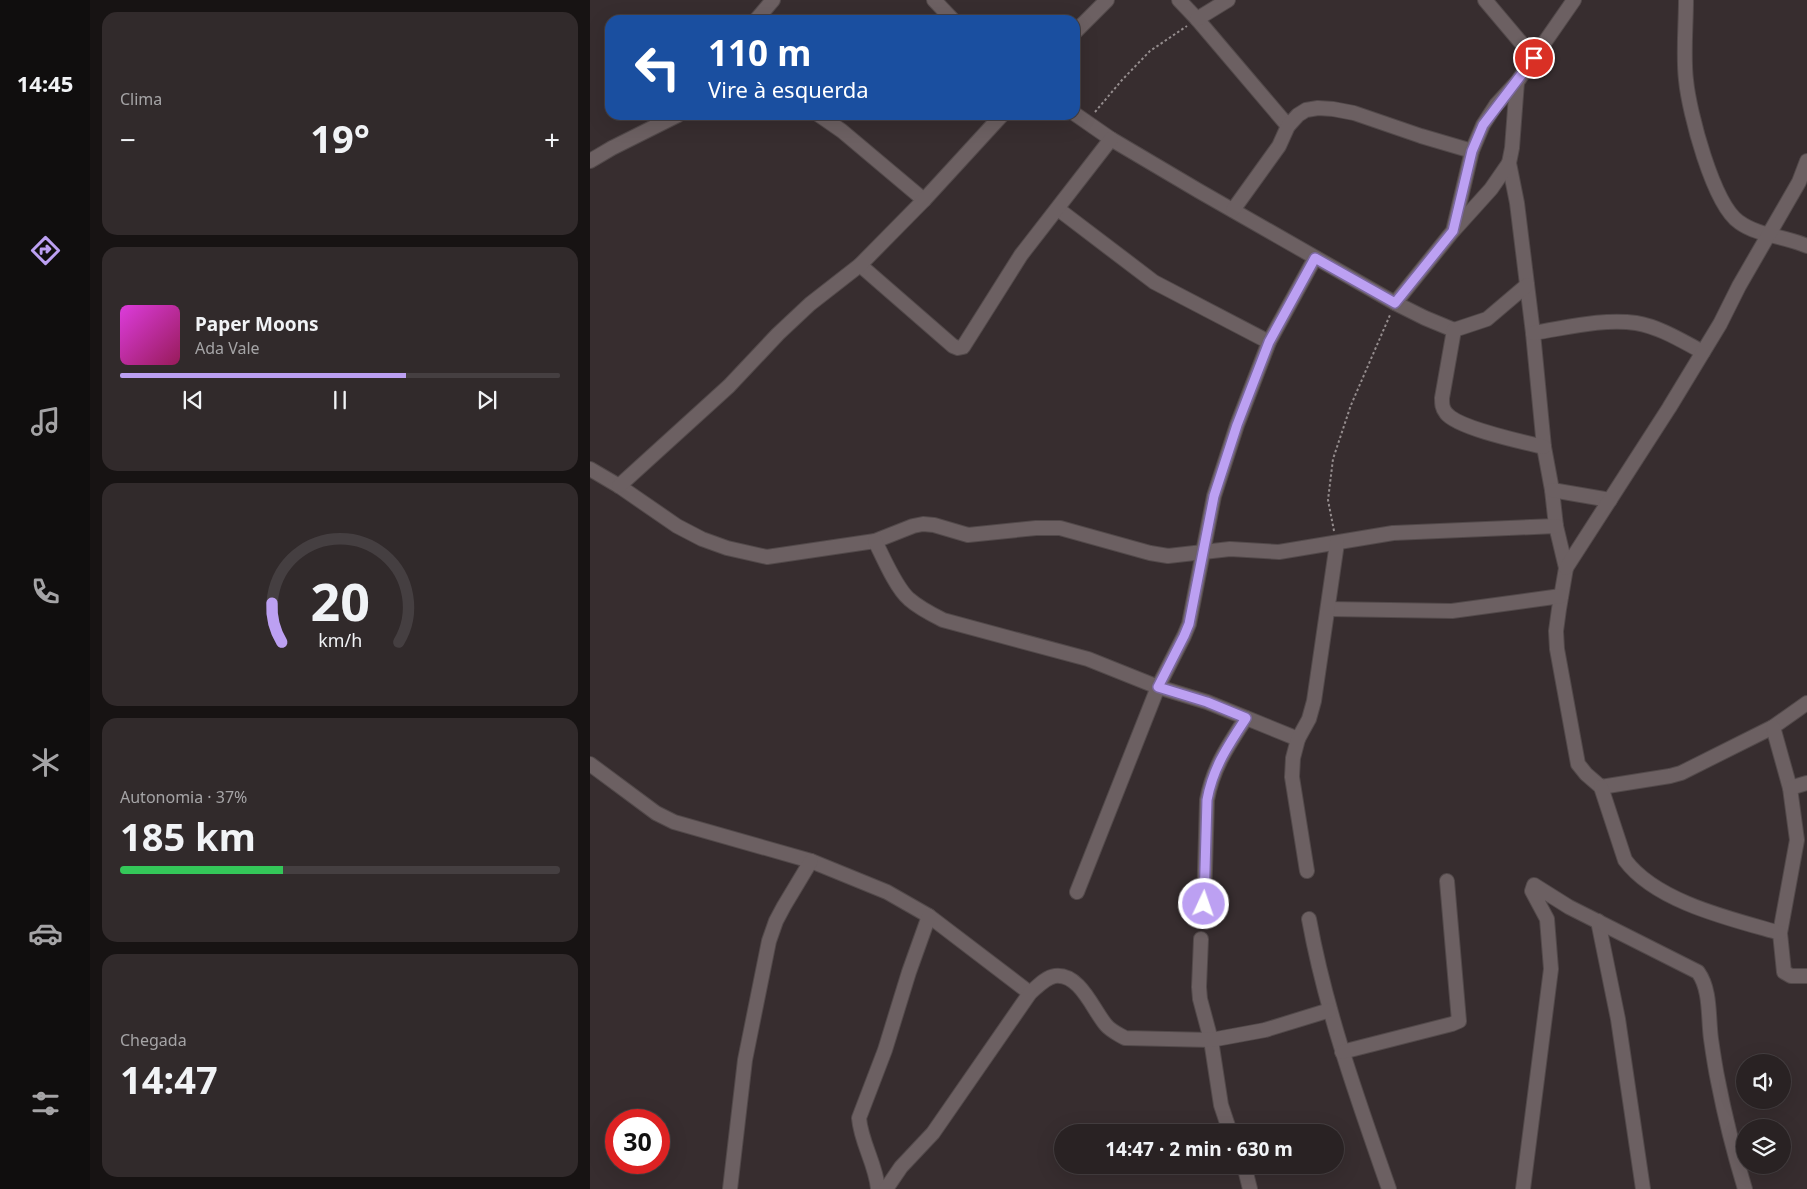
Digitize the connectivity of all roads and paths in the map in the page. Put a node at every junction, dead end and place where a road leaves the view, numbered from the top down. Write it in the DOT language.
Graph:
graph roads {
  1 [pos="773,0"];
  2 [pos="934,0"];
  3 [pos="1107,0"];
  4 [pos="1179,0"];
  5 [pos="1228,0"];
  6 [pos="1485,0"];
  7 [pos="1574,0"];
  8 [pos="1686,0"];
  9 [pos="760,15"];
  10 [pos="948,15"];
  11 [pos="1197,19"];
  12 [pos="1080,27"];
  13 [pos="1534,58"];
  14 [pos="1517,82"];
  15 [pos="1081,118"];
  16 [pos="668,120"];
  17 [pos="826,120"];
  18 [pos="997,120"];
  19 [pos="1288,126"];
  20 [pos="1111,139"];
  21 [pos="1472,151"];
  22 [pos="590,161"];
  23 [pos="1807,161"];
  24 [pos="1509,163"];
  25 [pos="924,200"];
  26 [pos="1058,209"];
  27 [pos="1233,210"];
  28 [pos="1453,231"];
  29 [pos="1768,234"];
  30 [pos="1807,246"];
  31 [pos="1315,258"];
  32 [pos="860,265"];
  33 [pos="1527,285"];
  34 [pos="1395,303"];
  35 [pos="1454,330"];
  36 [pos="1534,333"];
  37 [pos="1269,342"];
  38 [pos="1703,352"];
  39 [pos="1544,447"];
  40 [pos="590,469"];
  41 [pos="618,486"];
  42 [pos="1552,490"];
  43 [pos="1610,500"];
  44 [pos="1556,526"];
  45 [pos="875,541"];
  46 [pos="1337,543"];
  47 [pos="1203,553"];
  48 [pos="1566,568"];
  49 [pos="1561,596"];
  50 [pos="1328,609"];
  51 [pos="1158,687"];
  52 [pos="1807,703"];
  53 [pos="1246,718"];
  54 [pos="1773,726"];
  55 [pos="1298,739"];
  56 [pos="590,764"];
  57 [pos="1807,783"];
  58 [pos="1602,787"];
  59 [pos="1790,788"];
  60 [pos="1802,842"];
  61 [pos="811,862"];
  62 [pos="1307,871"];
  63 [pos="1447,881"];
  64 [pos="1077,892"];
  65 [pos="1204,904"];
  66 [pos="929,916"];
  67 [pos="1309,919"];
  68 [pos="1598,921"];
  69 [pos="1780,933"];
  70 [pos="1200,940"];
  71 [pos="1807,976"];
  72 [pos="1030,994"];
  73 [pos="1330,1010"];
  74 [pos="1211,1040"];
  75 [pos="1342,1052"];
  76 [pos="1227,1124"];
  77 [pos="1246,1174"];
  78 [pos="730,1189"];
  79 [pos="878,1189"];
  80 [pos="886,1189"];
  81 [pos="1250,1189"];
  82 [pos="1390,1189"];
  83 [pos="1523,1189"];
  84 [pos="1643,1189"];
  85 [pos="1745,1189"];
  1 -- 9 [label="street"];
  2 -- 10 [label="street"];
  3 -- 12 [label="street"];
  4 -- 11 [label="street"];
  5 -- 11 [label="street"];
  6 -- 13 [label="street"];
  7 -- 13 [label="street"];
  8 -- 29 [label="street"];
  11 -- 15 [label="path"];
  11 -- 19 [label="street"];
  13 -- 14 [label="street"];
  14 -- 21 [label="street"];
  14 -- 24 [label="street"];
  15 -- 20 [label="street"];
  16 -- 22 [label="street"];
  17 -- 25 [label="street"];
  18 -- 25 [label="street"];
  19 -- 21 [label="street"];
  19 -- 27 [label="street"];
  20 -- 26 [label="street"];
  20 -- 27 [label="street"];
  21 -- 28 [label="street"];
  23 -- 29 [label="street"];
  24 -- 28 [label="street"];
  24 -- 33 [label="street"];
  25 -- 32 [label="street"];
  26 -- 32 [label="street"];
  26 -- 37 [label="street"];
  27 -- 31 [label="street"];
  28 -- 34 [label="street"];
  29 -- 30 [label="street"];
  29 -- 38 [label="street"];
  31 -- 34 [label="street"];
  31 -- 37 [label="street"];
  32 -- 41 [label="street"];
  33 -- 35 [label="street"];
  33 -- 36 [label="street"];
  34 -- 35 [label="street"];
  34 -- 46 [label="path"];
  35 -- 39 [label="street"];
  36 -- 38 [label="street"];
  36 -- 39 [label="street"];
  37 -- 47 [label="street"];
  38 -- 43 [label="street"];
  39 -- 42 [label="street"];
  40 -- 41 [label="street"];
  41 -- 45 [label="street"];
  42 -- 43 [label="street"];
  42 -- 44 [label="street"];
  43 -- 48 [label="street"];
  44 -- 46 [label="street"];
  44 -- 48 [label="street"];
  45 -- 47 [label="street"];
  45 -- 51 [label="street"];
  46 -- 47 [label="street"];
  46 -- 50 [label="street"];
  47 -- 51 [label="street"];
  48 -- 49 [label="street"];
  49 -- 50 [label="street"];
  49 -- 58 [label="street"];
  50 -- 55 [label="street"];
  51 -- 53 [label="street"];
  51 -- 64 [label="street"];
  52 -- 54 [label="street"];
  53 -- 55 [label="street"];
  53 -- 65 [label="street"];
  54 -- 58 [label="street"];
  54 -- 59 [label="street"];
  55 -- 62 [label="street"];
  56 -- 61 [label="street"];
  57 -- 59 [label="street"];
  58 -- 69 [label="street"];
  59 -- 60 [label="street"];
  60 -- 69 [label="street"];
  61 -- 66 [label="street"];
  61 -- 78 [label="street"];
  63 -- 75 [label="street"];
  66 -- 72 [label="street"];
  66 -- 79 [label="street"];
  67 -- 73 [label="street"];
  68 -- 83 [label="street"];
  68 -- 84 [label="street"];
  68 -- 85 [label="street"];
  69 -- 71 [label="street"];
  70 -- 74 [label="street"];
  72 -- 74 [label="street"];
  72 -- 80 [label="street"];
  73 -- 74 [label="street"];
  73 -- 75 [label="street"];
  74 -- 76 [label="street"];
  75 -- 82 [label="street"];
  77 -- 81 [label="street"];
}
